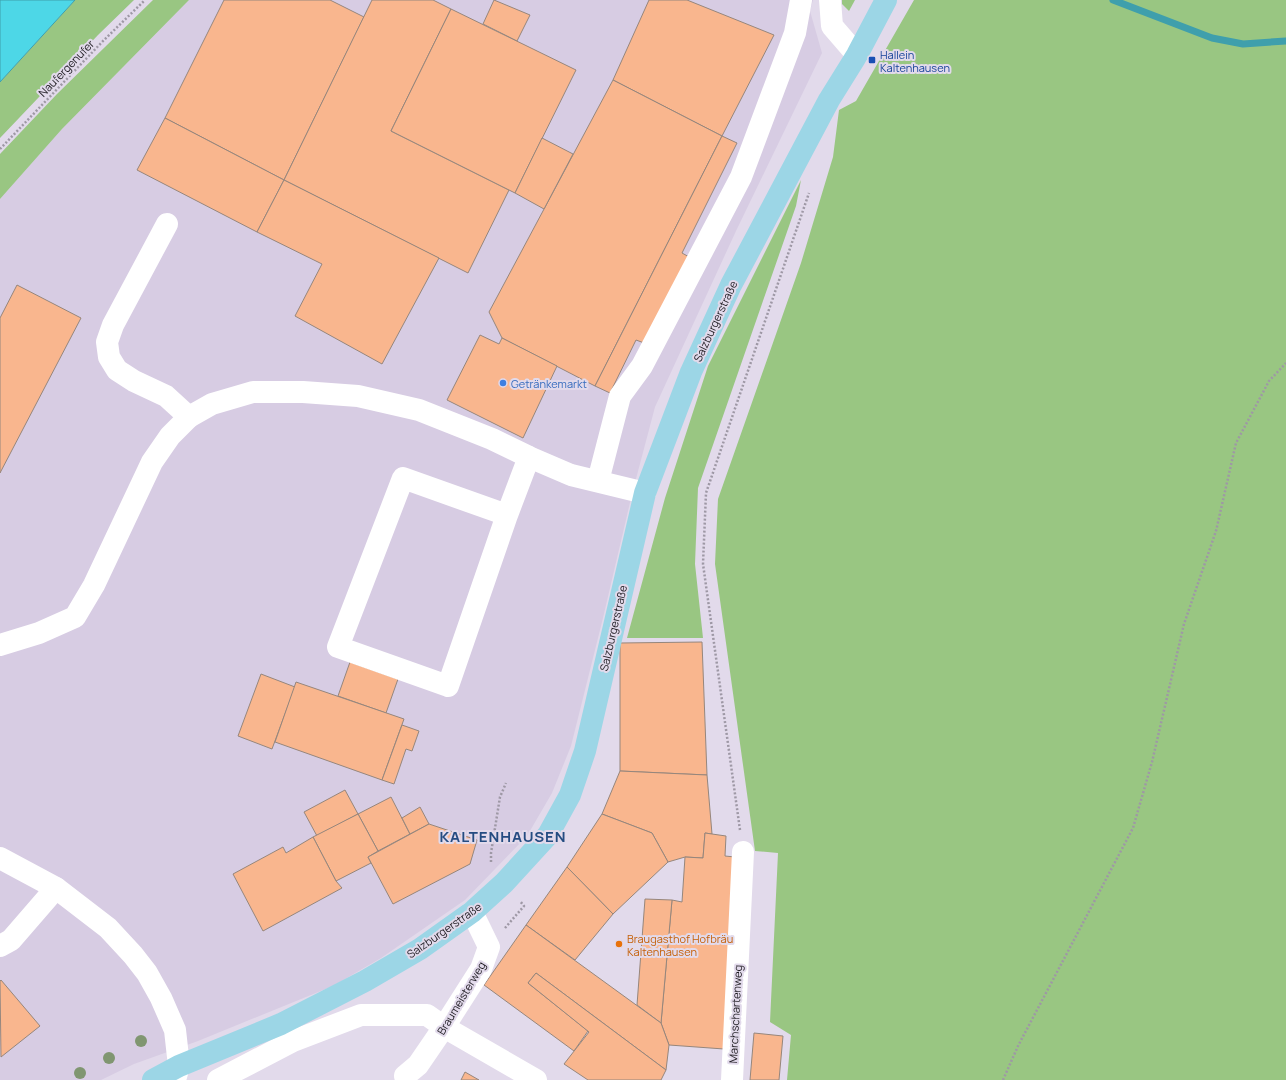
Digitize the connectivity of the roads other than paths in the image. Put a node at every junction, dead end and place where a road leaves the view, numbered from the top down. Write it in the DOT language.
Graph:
graph roads {
  1 [pos="801,0"];
  2 [pos="830,0"];
  3 [pos="886,0"];
  4 [pos="857,55"];
  5 [pos="167,224"];
  6 [pos="189,417"];
  7 [pos="529,457"];
  8 [pos="598,481"];
  9 [pos="645,493"];
  10 [pos="507,515"];
  11 [pos="0,644"];
  12 [pos="744,852"];
  13 [pos="0,858"];
  14 [pos="56,888"];
  15 [pos="472,912"];
  16 [pos="0,946"];
  17 [pos="444,1028"];
  18 [pos="177,1073"];
  19 [pos="405,1076"];
  20 [pos="154,1080"];
  21 [pos="218,1080"];
  22 [pos="536,1080"];
  23 [pos="732,1080"];
  1 -- 8 [label="street"];
  2 -- 4 [label="street"];
  3 -- 4 [label="main road, Salzburgerstraße"];
  4 -- 9 [label="main road, Salzburgerstraße"];
  5 -- 6 [label="street"];
  6 -- 7 [label="street"];
  6 -- 11 [label="street"];
  7 -- 8 [label="street"];
  7 -- 10 [label="street"];
  8 -- 9 [label="street"];
  9 -- 15 [label="main road, Salzburgerstraße"];
  10 -- 10 [label="street"];
  12 -- 23 [label="street, Marchschartenweg"];
  13 -- 14 [label="street"];
  14 -- 16 [label="street"];
  14 -- 18 [label="street"];
  15 -- 17 [label="street, Braumeisterweg"];
  15 -- 18 [label="main road, Salzburgerstraße"];
  17 -- 19 [label="street, Braumeisterweg"];
  17 -- 21 [label="street"];
  17 -- 22 [label="street"];
  18 -- 20 [label="main road, Salzburgerstraße"];
}
